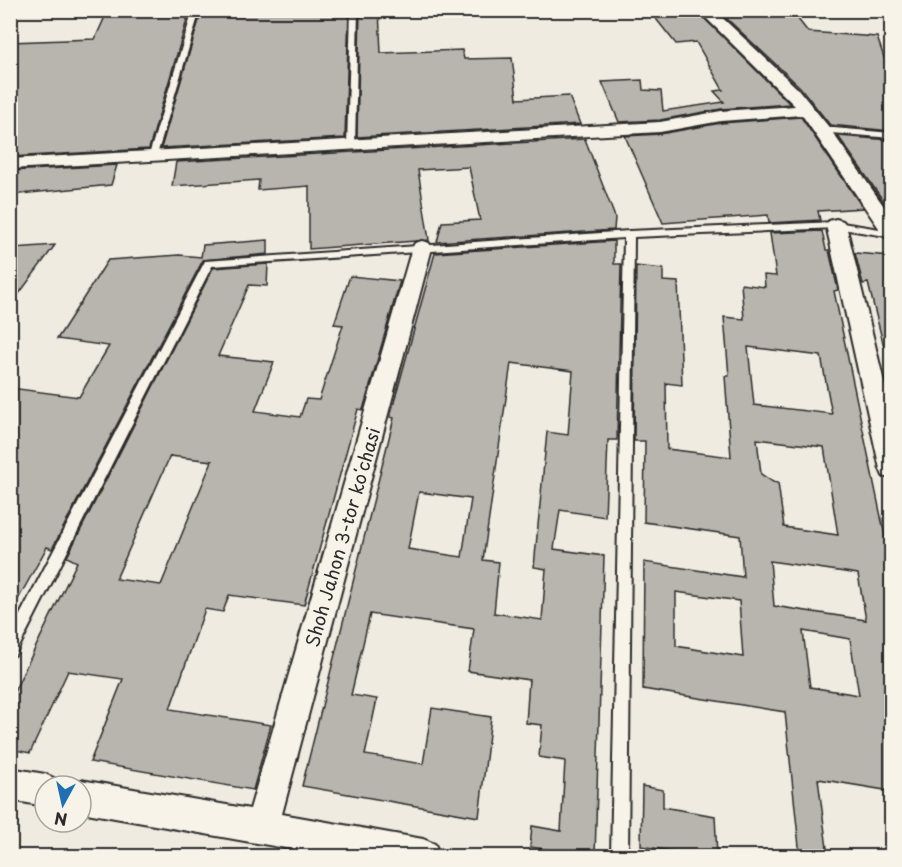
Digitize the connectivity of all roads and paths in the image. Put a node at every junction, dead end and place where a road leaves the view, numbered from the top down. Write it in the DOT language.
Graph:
graph roads {
  1 [pos="196,10"];
  2 [pos="355,10"];
  3 [pos="705,10"];
  4 [pos="805,110"];
  5 [pos="822,130"];
  6 [pos="891,136"];
  7 [pos="351,145"];
  8 [pos="153,155"];
  9 [pos="10,164"];
  10 [pos="836,225"];
  11 [pos="629,234"];
  12 [pos="891,234"];
  13 [pos="422,248"];
  14 [pos="891,469"];
  15 [pos="10,650"];
  16 [pos="10,784"];
  17 [pos="33,788"];
  18 [pos="93,798"];
  19 [pos="262,826"];
  20 [pos="423,856"];
  21 [pos="620,856"];
  1 -- 8 [label="lane"];
  2 -- 7 [label="lane"];
  3 -- 4 [label="street"];
  4 -- 5 [label="street"];
  4 -- 7 [label="street"];
  5 -- 6 [label="lane"];
  5 -- 12 [label="street"];
  7 -- 8 [label="street"];
  8 -- 9 [label="street"];
  10 -- 11 [label="lane"];
  10 -- 12 [label="lane"];
  10 -- 14 [label="street"];
  11 -- 13 [label="lane"];
  11 -- 21 [label="lane"];
  13 -- 15 [label="lane"];
  13 -- 19 [label="street, Shoh Jahon 3-tor koʻchasi"];
  16 -- 17 [label="street"];
  18 -- 19 [label="street"];
  19 -- 20 [label="street"];
}
